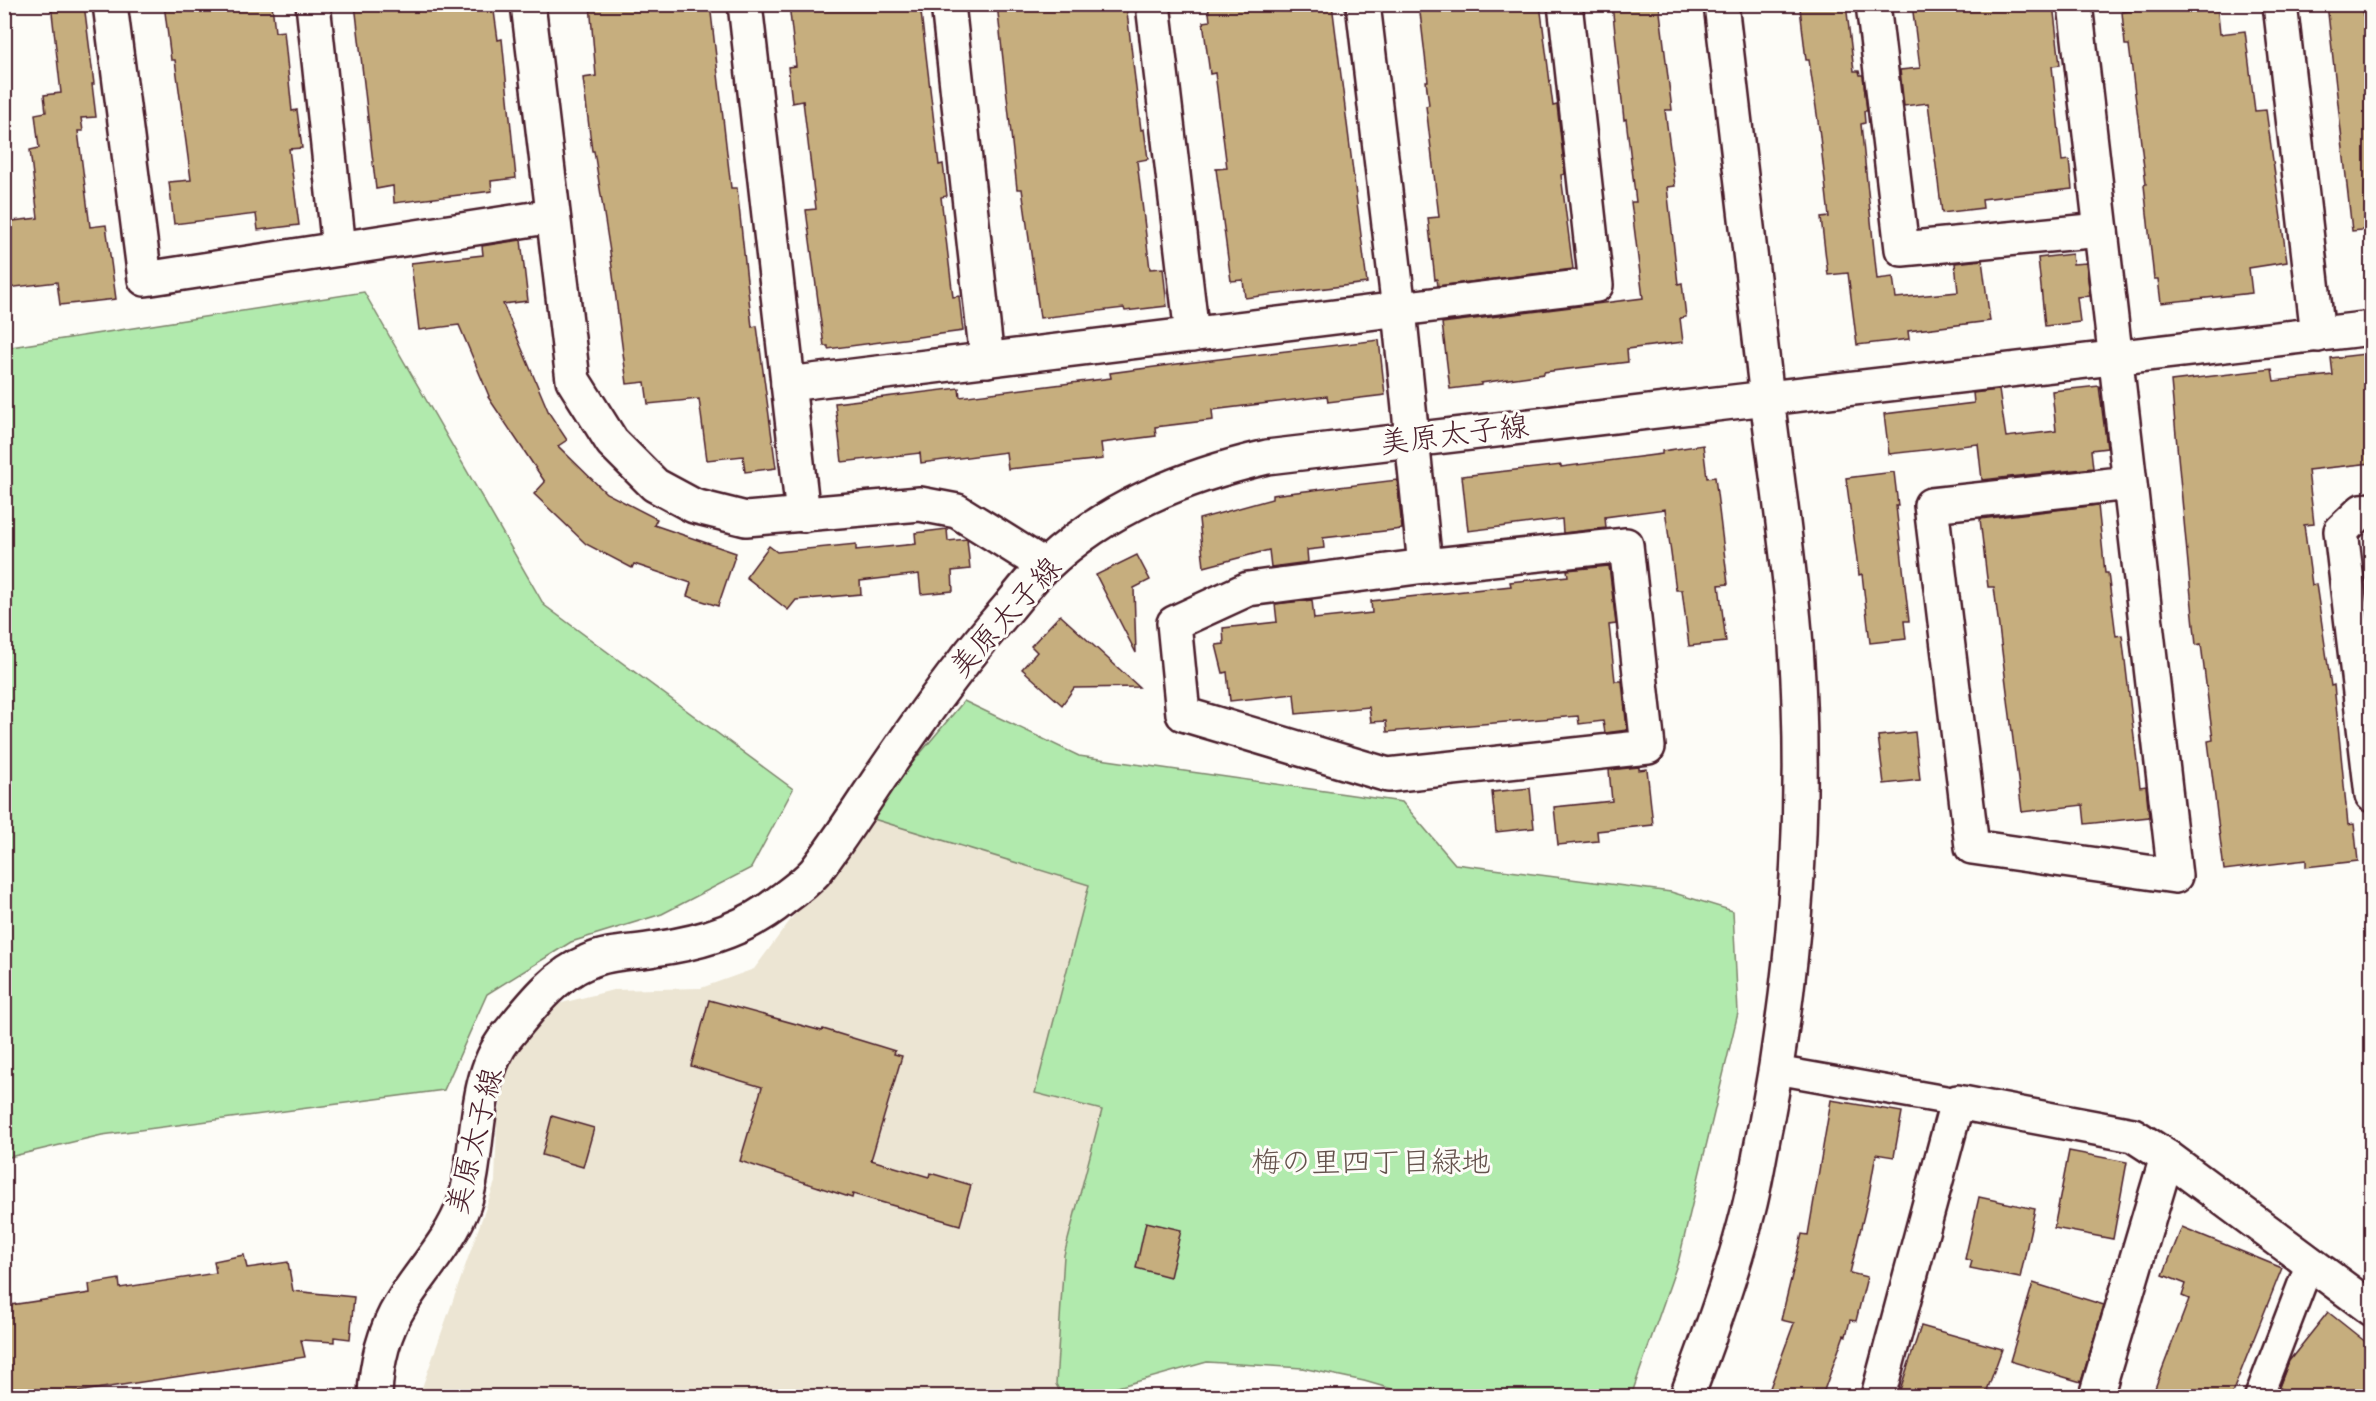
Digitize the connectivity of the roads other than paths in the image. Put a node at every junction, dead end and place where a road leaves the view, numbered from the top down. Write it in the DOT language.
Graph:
graph roads {
  1 [pos="110,4"];
  2 [pos="313,4"];
  3 [pos="528,4"];
  4 [pos="746,4"];
  5 [pos="948,4"];
  6 [pos="1153,4"];
  7 [pos="1363,4"];
  8 [pos="1565,4"];
  9 [pos="1721,4"];
  10 [pos="1873,4"];
  11 [pos="2075,4"];
  12 [pos="2280,4"];
  13 [pos="553,216"];
  14 [pos="2101,230"];
  15 [pos="339,249"];
  16 [pos="1399,310"];
  17 [pos="2372,328"];
  18 [pos="1192,335"];
  19 [pos="2318,335"];
  20 [pos="2115,358"];
  21 [pos="987,360"];
  22 [pos="788,384"];
  23 [pos="1767,398"];
  24 [pos="1412,439"];
  25 [pos="2129,483"];
  26 [pos="2372,510"];
  27 [pos="803,515"];
  28 [pos="1045,566"];
  29 [pos="1425,566"];
  30 [pos="2366,694"];
  31 [pos="2372,795"];
  32 [pos="1776,1070"];
  33 [pos="1958,1102"];
  34 [pos="2167,1157"];
  35 [pos="2310,1263"];
  36 [pos="2372,1309"];
  37 [pos="375,1396"];
  38 [pos="1687,1396"];
  39 [pos="1878,1396"];
  40 [pos="2096,1396"];
  41 [pos="2259,1396"];
  1 -- 15 [label="street"];
  2 -- 15 [label="street"];
  3 -- 13 [label="street"];
  4 -- 22 [label="street"];
  5 -- 21 [label="street"];
  6 -- 18 [label="street"];
  7 -- 16 [label="street"];
  8 -- 16 [label="street"];
  9 -- 23 [label="street"];
  10 -- 14 [label="street"];
  11 -- 14 [label="street"];
  12 -- 19 [label="street"];
  13 -- 15 [label="street"];
  13 -- 27 [label="street"];
  14 -- 20 [label="street"];
  16 -- 18 [label="street"];
  16 -- 24 [label="street"];
  17 -- 19 [label="street, 美原太子線"];
  18 -- 21 [label="street"];
  19 -- 20 [label="street, 美原太子線"];
  20 -- 23 [label="street, 美原太子線"];
  20 -- 25 [label="street"];
  21 -- 22 [label="street"];
  22 -- 27 [label="street"];
  23 -- 24 [label="street, 美原太子線"];
  23 -- 32 [label="street"];
  24 -- 28 [label="street, 美原太子線"];
  24 -- 29 [label="street"];
  25 -- 25 [label="street"];
  26 -- 30 [label="street"];
  27 -- 28 [label="street"];
  28 -- 37 [label="street, 美原太子線"];
  29 -- 29 [label="street"];
  30 -- 31 [label="street"];
  32 -- 33 [label="street"];
  32 -- 38 [label="street"];
  33 -- 34 [label="street"];
  33 -- 39 [label="street"];
  34 -- 35 [label="street"];
  34 -- 40 [label="street"];
  35 -- 36 [label="street"];
  35 -- 41 [label="street"];
}
